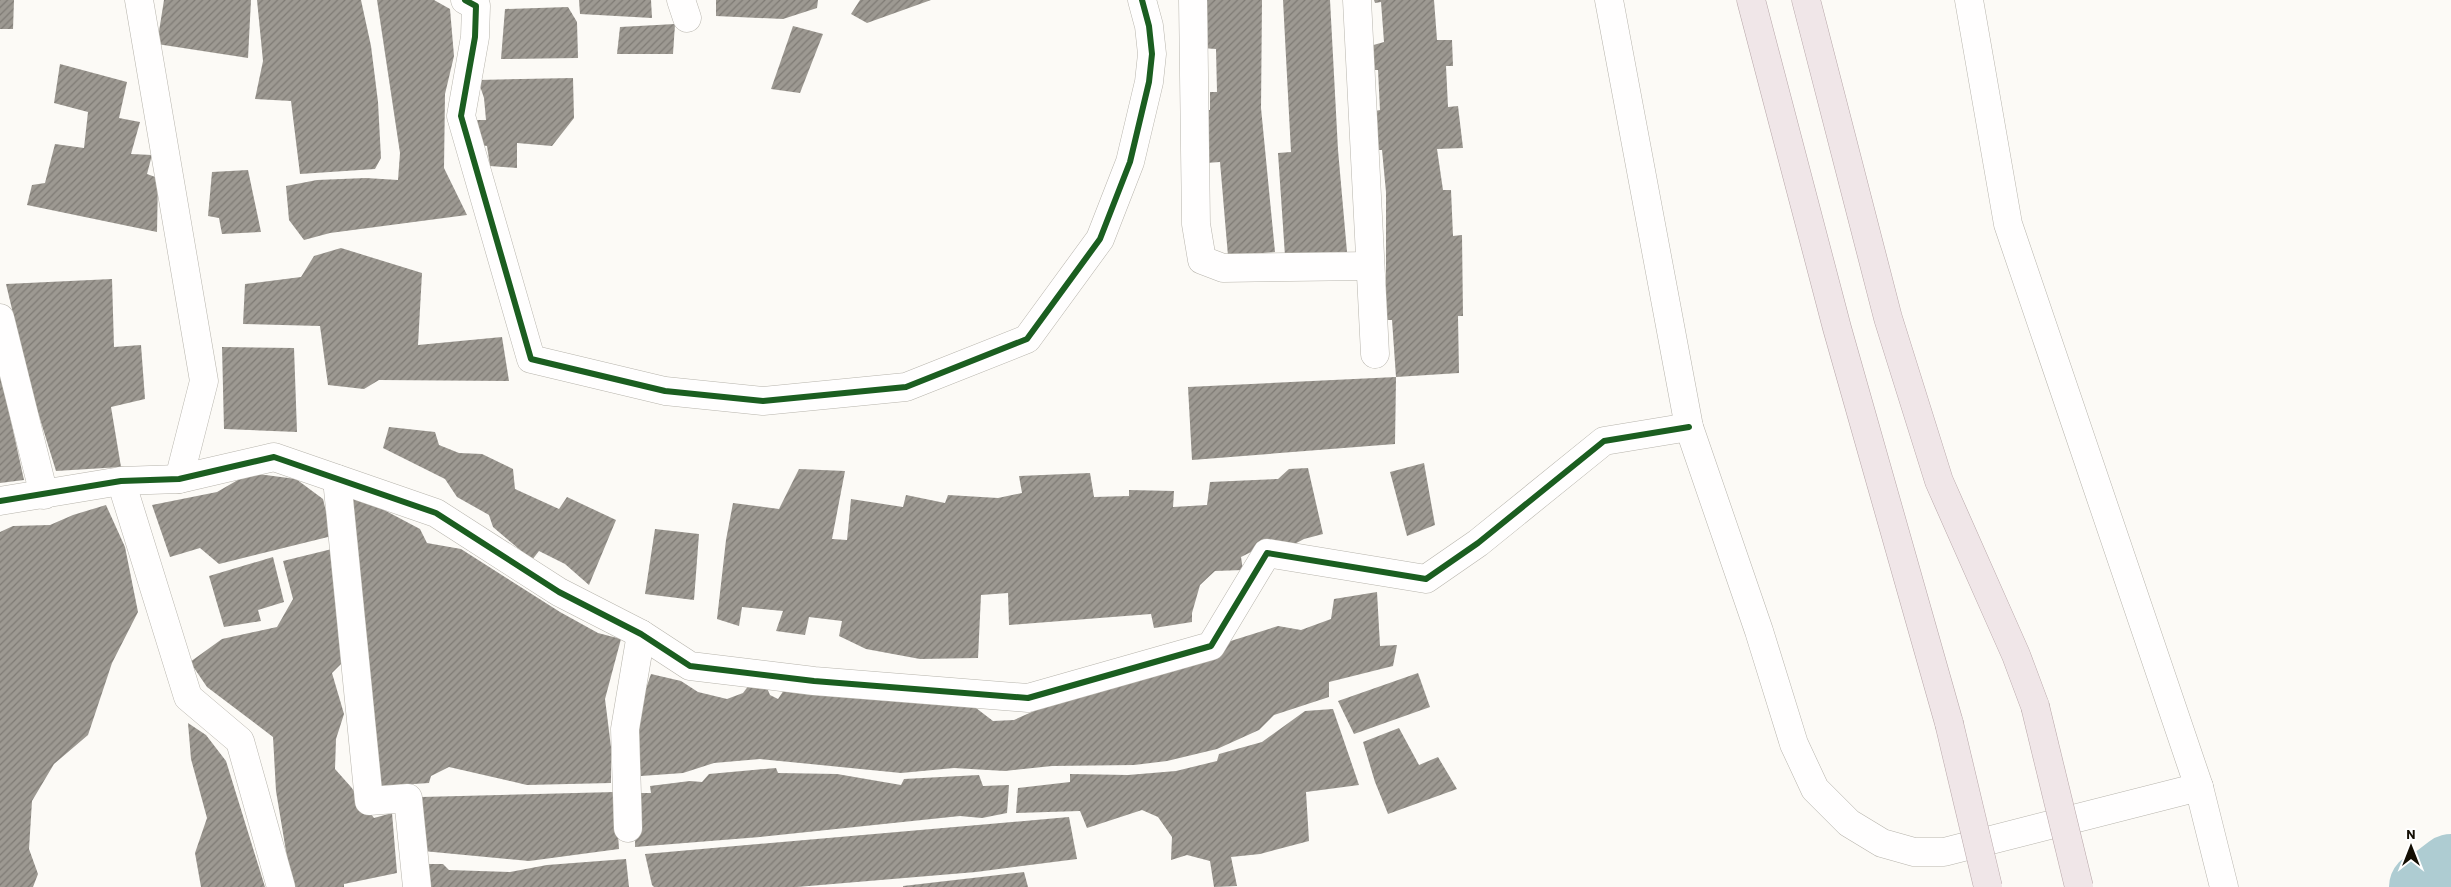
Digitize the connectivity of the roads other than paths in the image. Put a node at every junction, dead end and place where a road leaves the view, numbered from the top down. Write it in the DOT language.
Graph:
graph roads {
  1 [pos="139,0"];
  2 [pos="465,0"];
  3 [pos="1142,0"];
  4 [pos="1193,0"];
  5 [pos="1357,0"];
  6 [pos="1609,0"];
  7 [pos="1751,0"];
  8 [pos="1806,0"];
  9 [pos="1969,0"];
  10 [pos="1370,266"];
  11 [pos="0,318"];
  12 [pos="1375,354"];
  13 [pos="1689,426"];
  14 [pos="180,479"];
  15 [pos="337,479"];
  16 [pos="120,481"];
  17 [pos="44,495"];
  18 [pos="0,501"];
  19 [pos="640,634"];
  20 [pos="2199,787"];
  21 [pos="628,828"];
  22 [pos="281,887"];
  23 [pos="417,887"];
  24 [pos="1988,887"];
  25 [pos="2079,887"];
  26 [pos="2224,887"];
  1 -- 14 [label="street"];
  2 -- 3 [label="street"];
  4 -- 10 [label="street"];
  5 -- 10 [label="street"];
  6 -- 13 [label="street"];
  7 -- 24 [label="main road, bridge"];
  8 -- 25 [label="main road, bridge"];
  9 -- 20 [label="street"];
  10 -- 12 [label="street"];
  11 -- 17 [label="street"];
  13 -- 19 [label="street"];
  13 -- 20 [label="street"];
  14 -- 15 [label="street"];
  14 -- 16 [label="street"];
  15 -- 19 [label="street"];
  15 -- 23 [label="street"];
  16 -- 17 [label="street"];
  16 -- 22 [label="street"];
  17 -- 18 [label="street"];
  19 -- 21 [label="street"];
  20 -- 26 [label="street"];
}
